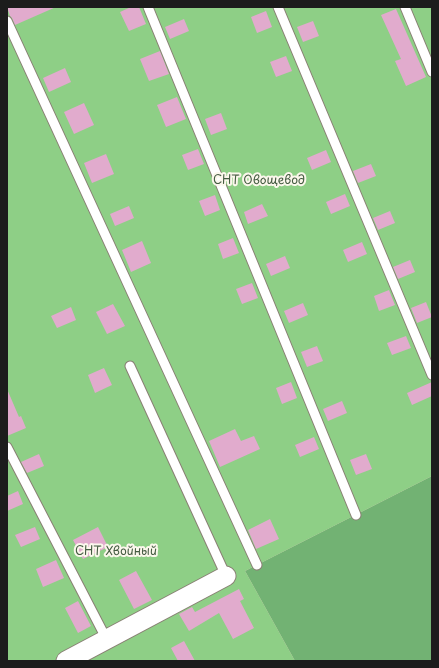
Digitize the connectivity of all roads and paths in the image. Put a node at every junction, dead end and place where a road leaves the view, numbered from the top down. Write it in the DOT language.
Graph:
graph roads {
  1 [pos="148,7"];
  2 [pos="278,7"];
  3 [pos="405,7"];
  4 [pos="7,21"];
  5 [pos="432,72"];
  6 [pos="130,366"];
  7 [pos="432,375"];
  8 [pos="7,447"];
  9 [pos="356,515"];
  10 [pos="257,565"];
  11 [pos="226,576"];
  12 [pos="107,640"];
  13 [pos="66,661"];
  1 -- 9 [label="lane"];
  2 -- 7 [label="lane"];
  3 -- 5 [label="lane"];
  4 -- 10 [label="lane"];
  6 -- 11 [label="lane"];
  8 -- 12 [label="lane"];
  11 -- 12 [label="street"];
  12 -- 13 [label="street"];
}
